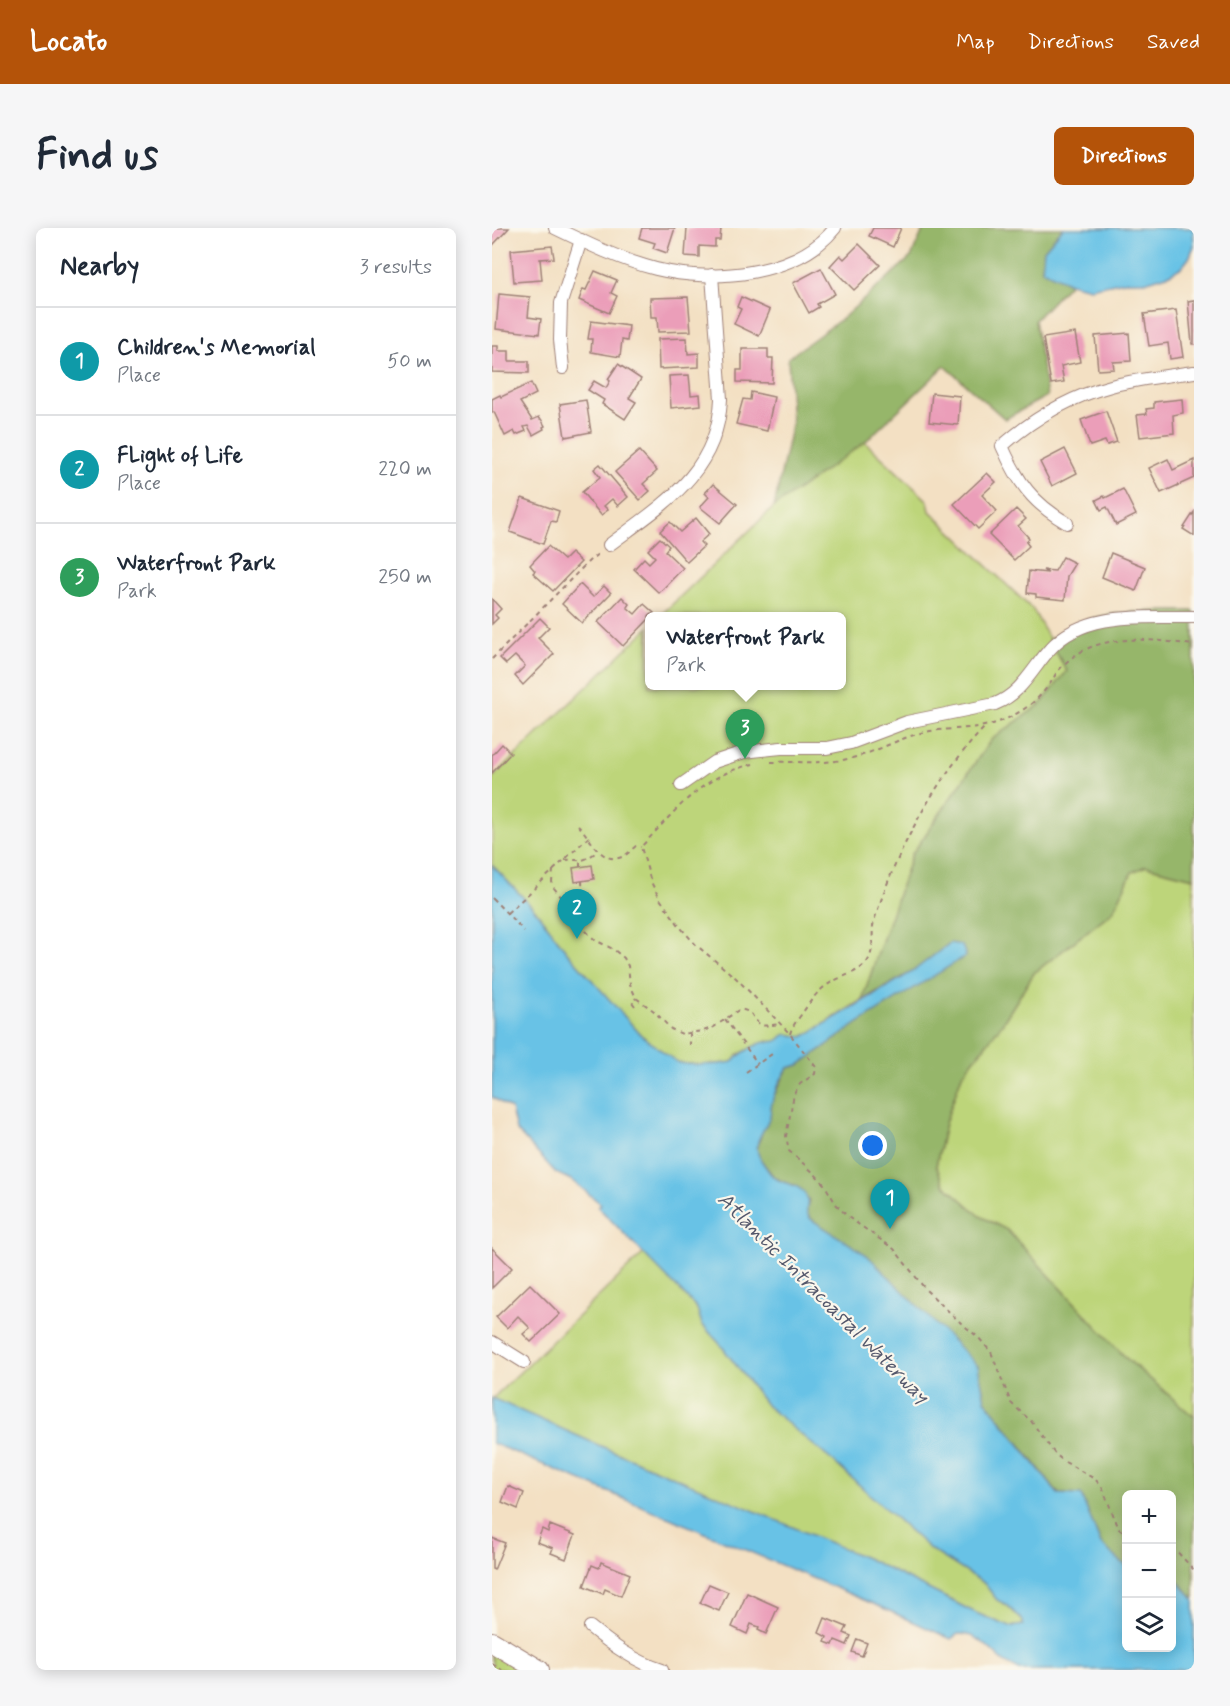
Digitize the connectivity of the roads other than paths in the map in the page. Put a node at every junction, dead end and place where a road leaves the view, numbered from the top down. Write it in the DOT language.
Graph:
graph roads {
  1 [pos="555,228"];
  2 [pos="835,228"];
  3 [pos="581,240"];
  4 [pos="712,275"];
  5 [pos="562,368"];
  6 [pos="1194,373"];
  7 [pos="1067,523"];
  8 [pos="609,545"];
  9 [pos="1194,617"];
  10 [pos="681,785"];
  11 [pos="492,1341"];
  12 [pos="524,1362"];
  13 [pos="590,1627"];
  14 [pos="492,1642"];
  15 [pos="539,1670"];
  16 [pos="662,1670"];
  1 -- 3 [label="street"];
  2 -- 4 [label="street"];
  3 -- 4 [label="street"];
  3 -- 5 [label="street"];
  4 -- 8 [label="street"];
  6 -- 7 [label="street"];
  9 -- 10 [label="street"];
  11 -- 12 [label="street"];
  13 -- 16 [label="street"];
  14 -- 15 [label="main road"];
}
